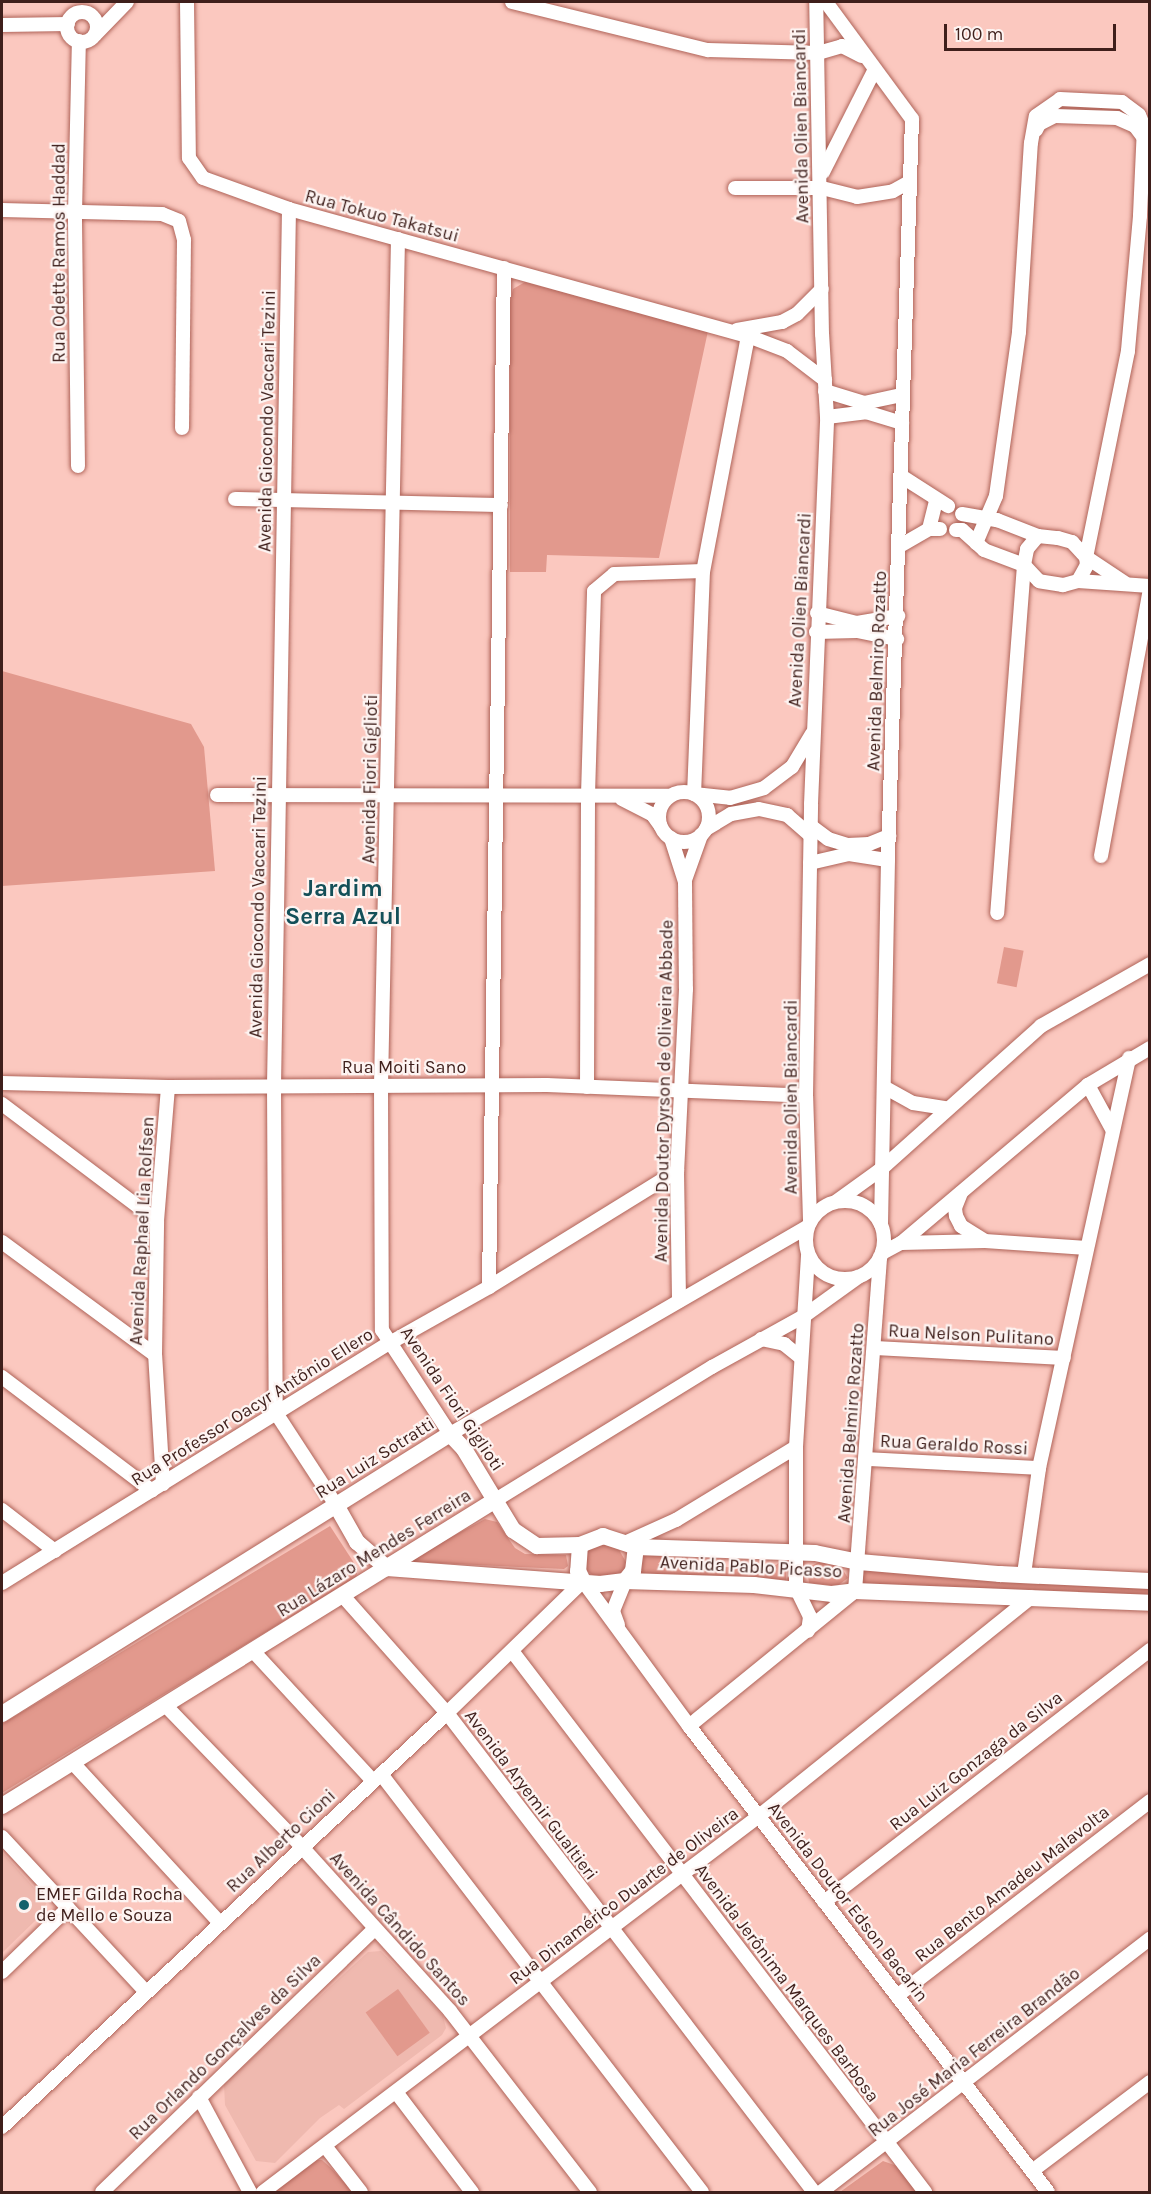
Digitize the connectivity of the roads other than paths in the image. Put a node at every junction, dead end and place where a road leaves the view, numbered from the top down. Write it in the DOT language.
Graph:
graph roads {
  1 [pos="95,2"];
  2 [pos="127,2"];
  3 [pos="187,2"];
  4 [pos="512,2"];
  5 [pos="820,3"];
  6 [pos="84,12"];
  7 [pos="68,24"];
  8 [pos="2,26"];
  9 [pos="94,35"];
  10 [pos="79,41"];
  11 [pos="818,53"];
  12 [pos="862,56"];
  13 [pos="874,71"];
  14 [pos="912,118"];
  15 [pos="822,181"];
  16 [pos="909,182"];
  17 [pos="735,188"];
  18 [pos="289,209"];
  19 [pos="2,210"];
  20 [pos="75,213"];
  21 [pos="398,238"];
  22 [pos="504,268"];
  23 [pos="822,289"];
  24 [pos="729,330"];
  25 [pos="748,336"];
  26 [pos="825,386"];
  27 [pos="903,395"];
  28 [pos="827,417"];
  29 [pos="902,423"];
  30 [pos="182,428"];
  31 [pos="78,466"];
  32 [pos="901,476"];
  33 [pos="235,499"];
  34 [pos="285,503"];
  35 [pos="394,504"];
  36 [pos="501,505"];
  37 [pos="962,514"];
  38 [pos="985,518"];
  39 [pos="1095,522"];
  40 [pos="956,530"];
  41 [pos="1038,536"];
  42 [pos="1072,542"];
  43 [pos="976,543"];
  44 [pos="898,547"];
  45 [pos="1086,557"];
  46 [pos="1024,565"];
  47 [pos="703,571"];
  48 [pos="1040,581"];
  49 [pos="1078,581"];
  50 [pos="1125,583"];
  51 [pos="1149,587"];
  52 [pos="1019,606"];
  53 [pos="817,612"];
  54 [pos="898,616"];
  55 [pos="816,632"];
  56 [pos="897,639"];
  57 [pos="813,734"];
  58 [pos="694,794"];
  59 [pos="217,795"];
  60 [pos="588,795"];
  61 [pos="609,795"];
  62 [pos="280,796"];
  63 [pos="670,796"];
  64 [pos="390,797"];
  65 [pos="496,798"];
  66 [pos="660,826"];
  67 [pos="811,830"];
  68 [pos="703,832"];
  69 [pos="889,836"];
  70 [pos="671,838"];
  71 [pos="1101,856"];
  72 [pos="888,860"];
  73 [pos="810,863"];
  74 [pos="685,882"];
  75 [pos="997,913"];
  76 [pos="1149,964"];
  77 [pos="1149,1048"];
  78 [pos="1129,1058"];
  79 [pos="2,1083"];
  80 [pos="381,1084"];
  81 [pos="274,1085"];
  82 [pos="1088,1085"];
  83 [pos="492,1086"];
  84 [pos="168,1087"];
  85 [pos="587,1087"];
  86 [pos="884,1087"];
  87 [pos="679,1090"];
  88 [pos="806,1096"];
  89 [pos="2,1104"];
  90 [pos="946,1108"];
  91 [pos="1112,1129"];
  92 [pos="880,1170"];
  93 [pos="677,1171"];
  94 [pos="962,1192"];
  95 [pos="837,1201"];
  96 [pos="157,1221"];
  97 [pos="809,1224"];
  98 [pos="881,1225"];
  99 [pos="985,1241"];
  100 [pos="2,1242"];
  101 [pos="901,1243"];
  102 [pos="1087,1248"];
  103 [pos="881,1255"];
  104 [pos="808,1256"];
  105 [pos="858,1277"];
  106 [pos="489,1287"];
  107 [pos="679,1301"];
  108 [pos="804,1316"];
  109 [pos="761,1339"];
  110 [pos="388,1344"];
  111 [pos="875,1348"];
  112 [pos="155,1354"];
  113 [pos="801,1358"];
  114 [pos="1064,1358"];
  115 [pos="2,1377"];
  116 [pos="276,1413"];
  117 [pos="450,1434"];
  118 [pos="796,1447"];
  119 [pos="867,1459"];
  120 [pos="1039,1468"];
  121 [pos="158,1487"];
  122 [pos="494,1501"];
  123 [pos="336,1505"];
  124 [pos="2,1510"];
  125 [pos="580,1545"];
  126 [pos="630,1545"];
  127 [pos="55,1551"];
  128 [pos="796,1552"];
  129 [pos="859,1562"];
  130 [pos="387,1568"];
  131 [pos="1024,1574"];
  132 [pos="583,1581"];
  133 [pos="625,1581"];
  134 [pos="1149,1581"];
  135 [pos="2,1583"];
  136 [pos="796,1588"];
  137 [pos="855,1591"];
  138 [pos="343,1596"];
  139 [pos="1031,1598"];
  140 [pos="1149,1603"];
  141 [pos="808,1630"];
  142 [pos="621,1633"];
  143 [pos="1149,1650"];
  144 [pos="253,1651"];
  145 [pos="512,1651"];
  146 [pos="165,1705"];
  147 [pos="447,1713"];
  148 [pos="2,1714"];
  149 [pos="689,1726"];
  150 [pos="72,1762"];
  151 [pos="377,1778"];
  152 [pos="1149,1801"];
  153 [pos="2,1806"];
  154 [pos="759,1816"];
  155 [pos="2,1837"];
  156 [pos="302,1846"];
  157 [pos="682,1874"];
  158 [pos="824,1902"];
  159 [pos="68,1908"];
  160 [pos="220,1923"];
  161 [pos="374,1929"];
  162 [pos="610,1929"];
  163 [pos="1149,1939"];
  164 [pos="2,1972"];
  165 [pos="539,1983"];
  166 [pos="145,1991"];
  167 [pos="897,1996"];
  168 [pos="470,2035"];
  169 [pos="1149,2082"];
  170 [pos="963,2083"];
  171 [pos="396,2092"];
  172 [pos="199,2097"];
  173 [pos="2,2127"];
  174 [pos="886,2142"];
  175 [pos="325,2146"];
  176 [pos="1032,2171"];
  177 [pos="108,2190"];
  178 [pos="250,2193"];
  179 [pos="262,2193"];
  180 [pos="361,2193"];
  181 [pos="472,2193"];
  182 [pos="590,2193"];
  183 [pos="702,2193"];
  184 [pos="814,2193"];
  185 [pos="821,2193"];
  186 [pos="925,2193"];
  187 [pos="1048,2193"];
  1 -- 6 [label="street"];
  2 -- 9 [label="street"];
  3 -- 18 [label="street, Rua Tokuo Takatsui"];
  4 -- 11 [label="street"];
  5 -- 11 [label="street, Avenida Olien Biancardi"];
  5 -- 12 [label="street, Avenida Olien Biancardi"];
  6 -- 7 [label="street"];
  6 -- 9 [label="street"];
  7 -- 8 [label="street"];
  7 -- 10 [label="street"];
  9 -- 10 [label="street"];
  10 -- 20 [label="street, Rua Odette Ramos Haddad"];
  11 -- 12 [label="street"];
  11 -- 15 [label="street, Avenida Olien Biancardi"];
  12 -- 13 [label="street, Avenida Olien Biancardi"];
  13 -- 14 [label="street, Avenida Olien Biancardi"];
  13 -- 15 [label="street"];
  14 -- 16 [label="street, Avenida Belmiro Rozatto"];
  15 -- 16 [label="street"];
  15 -- 17 [label="street"];
  15 -- 23 [label="street, Avenida Olien Biancardi"];
  16 -- 27 [label="street, Avenida Belmiro Rozatto"];
  18 -- 21 [label="street, Rua Tokuo Takatsui"];
  18 -- 34 [label="street, Avenida Giocondo Vaccari Tezini"];
  19 -- 20 [label="street"];
  20 -- 30 [label="street"];
  20 -- 31 [label="street, Rua Odette Ramos Haddad"];
  21 -- 22 [label="street, Rua Tokuo Takatsui"];
  21 -- 35 [label="street, Avenida Fiori Giglioti"];
  22 -- 24 [label="street, Rua Tokuo Takatsui"];
  22 -- 36 [label="street"];
  23 -- 24 [label="street, Rua Tokuo Takatsui"];
  23 -- 26 [label="street, Avenida Olien Biancardi"];
  24 -- 25 [label="street, Rua Tokuo Takatsui"];
  25 -- 26 [label="street, Rua Tokuo Takatsui"];
  25 -- 47 [label="street"];
  26 -- 27 [label="street"];
  26 -- 28 [label="street, Avenida Olien Biancardi"];
  27 -- 29 [label="street, Avenida Belmiro Rozatto"];
  28 -- 29 [label="street"];
  28 -- 53 [label="street, Avenida Olien Biancardi"];
  29 -- 32 [label="street, Avenida Belmiro Rozatto"];
  32 -- 44 [label="street, Avenida Belmiro Rozatto"];
  32 -- 44 [label="street"];
  33 -- 34 [label="street"];
  34 -- 35 [label="street"];
  34 -- 62 [label="street, Avenida Giocondo Vaccari Tezini"];
  35 -- 36 [label="street"];
  35 -- 64 [label="street, Avenida Fiori Giglioti"];
  36 -- 65 [label="street"];
  37 -- 38 [label="street"];
  38 -- 39 [label="street"];
  38 -- 41 [label="street"];
  38 -- 43 [label="street"];
  39 -- 42 [label="street"];
  39 -- 45 [label="street"];
  40 -- 43 [label="street"];
  41 -- 42 [label="street"];
  41 -- 46 [label="street"];
  42 -- 45 [label="street"];
  43 -- 46 [label="street"];
  44 -- 54 [label="street, Avenida Belmiro Rozatto"];
  45 -- 49 [label="street"];
  45 -- 50 [label="street"];
  46 -- 48 [label="street"];
  46 -- 52 [label="street"];
  47 -- 58 [label="street"];
  47 -- 60 [label="street"];
  48 -- 49 [label="street"];
  48 -- 52 [label="street"];
  49 -- 50 [label="street"];
  50 -- 51 [label="street"];
  51 -- 71 [label="street"];
  52 -- 75 [label="street"];
  53 -- 54 [label="street"];
  53 -- 55 [label="street, Avenida Olien Biancardi"];
  54 -- 56 [label="street, Avenida Belmiro Rozatto"];
  55 -- 56 [label="street"];
  55 -- 57 [label="street, Avenida Olien Biancardi"];
  56 -- 69 [label="street, Avenida Belmiro Rozatto"];
  57 -- 58 [label="street"];
  57 -- 67 [label="street, Avenida Olien Biancardi"];
  58 -- 63 [label="street"];
  58 -- 68 [label="street"];
  59 -- 62 [label="street"];
  60 -- 61 [label="street"];
  60 -- 65 [label="street"];
  60 -- 85 [label="street"];
  61 -- 63 [label="street"];
  61 -- 66 [label="street"];
  62 -- 64 [label="street"];
  62 -- 81 [label="street, Avenida Giocondo Vaccari Tezini"];
  63 -- 66 [label="street"];
  64 -- 65 [label="street"];
  64 -- 80 [label="street, Avenida Fiori Giglioti"];
  65 -- 83 [label="street"];
  66 -- 70 [label="street"];
  67 -- 68 [label="street"];
  67 -- 69 [label="street"];
  67 -- 73 [label="street, Avenida Olien Biancardi"];
  68 -- 70 [label="street"];
  68 -- 74 [label="street, Avenida Doutor Dyrson de Oliveira Abbade"];
  69 -- 72 [label="street, Avenida Belmiro Rozatto"];
  70 -- 74 [label="street, Avenida Doutor Dyrson de Oliveira Abbade"];
  72 -- 73 [label="street"];
  72 -- 86 [label="street, Avenida Belmiro Rozatto"];
  73 -- 88 [label="street, Avenida Olien Biancardi"];
  74 -- 87 [label="street, Avenida Doutor Dyrson de Oliveira Abbade"];
  76 -- 90 [label="street"];
  77 -- 78 [label="street"];
  78 -- 82 [label="street"];
  78 -- 91 [label="street"];
  79 -- 84 [label="street, Rua Moiti Sano"];
  80 -- 81 [label="street, Rua Moiti Sano"];
  80 -- 83 [label="street, Rua Moiti Sano"];
  80 -- 110 [label="street, Avenida Fiori Giglioti"];
  81 -- 84 [label="street, Rua Moiti Sano"];
  81 -- 116 [label="street, Avenida Giocondo Vaccari Tezini"];
  82 -- 91 [label="street"];
  82 -- 94 [label="street"];
  83 -- 85 [label="street, Rua Moiti Sano"];
  83 -- 106 [label="street"];
  84 -- 96 [label="street, Avenida Raphael Lia Rolfsen"];
  85 -- 87 [label="street, Rua Moiti Sano"];
  86 -- 90 [label="street"];
  86 -- 92 [label="street, Avenida Belmiro Rozatto"];
  87 -- 88 [label="street, Rua Moiti Sano"];
  87 -- 93 [label="street, Avenida Doutor Dyrson de Oliveira Abbade"];
  88 -- 97 [label="street, Avenida Olien Biancardi"];
  89 -- 96 [label="street"];
  90 -- 92 [label="street"];
  91 -- 102 [label="street"];
  92 -- 95 [label="street"];
  92 -- 98 [label="street, Avenida Belmiro Rozatto"];
  93 -- 106 [label="street, Rua Professor Oacyr Antônio Ellero"];
  93 -- 107 [label="street, Avenida Doutor Dyrson de Oliveira Abbade"];
  94 -- 99 [label="street"];
  94 -- 101 [label="street"];
  95 -- 97 [label="street"];
  95 -- 98 [label="street"];
  96 -- 112 [label="street, Avenida Raphael Lia Rolfsen"];
  97 -- 104 [label="street"];
  97 -- 107 [label="street, Rua Luiz Sotratti"];
  98 -- 103 [label="street"];
  99 -- 101 [label="street"];
  99 -- 102 [label="street"];
  100 -- 112 [label="street"];
  101 -- 103 [label="street"];
  102 -- 114 [label="street"];
  103 -- 105 [label="street"];
  103 -- 111 [label="street, Avenida Belmiro Rozatto"];
  104 -- 105 [label="street"];
  104 -- 108 [label="street"];
  105 -- 108 [label="street, Rua Lázaro Mendes Ferreira"];
  106 -- 110 [label="street, Rua Professor Oacyr Antônio Ellero"];
  107 -- 117 [label="street, Rua Luiz Sotratti"];
  108 -- 109 [label="street, Rua Lázaro Mendes Ferreira"];
  108 -- 113 [label="street"];
  109 -- 113 [label="street"];
  109 -- 122 [label="street, Rua Lázaro Mendes Ferreira"];
  110 -- 116 [label="street, Rua Professor Oacyr Antônio Ellero"];
  110 -- 117 [label="street, Avenida Fiori Giglioti"];
  111 -- 114 [label="street, Rua Nelson Pulitano"];
  111 -- 119 [label="street, Avenida Belmiro Rozatto"];
  112 -- 121 [label="street, Avenida Raphael Lia Rolfsen"];
  113 -- 118 [label="street"];
  114 -- 120 [label="street"];
  115 -- 121 [label="street"];
  116 -- 121 [label="street, Rua Professor Oacyr Antônio Ellero"];
  116 -- 123 [label="street"];
  117 -- 122 [label="main road, Avenida Fiori Giglioti"];
  117 -- 123 [label="main road, Rua Luiz Sotratti"];
  118 -- 126 [label="street"];
  118 -- 128 [label="street"];
  119 -- 120 [label="street, Rua Geraldo Rossi"];
  119 -- 129 [label="street, Avenida Belmiro Rozatto"];
  120 -- 131 [label="street"];
  121 -- 127 [label="street, Rua Professor Oacyr Antônio Ellero"];
  122 -- 125 [label="main road, Avenida Pablo Picasso"];
  122 -- 130 [label="main road, Rua Lázaro Mendes Ferreira"];
  123 -- 130 [label="main road"];
  123 -- 148 [label="main road, Rua Luiz Sotratti"];
  124 -- 127 [label="street"];
  125 -- 126 [label="main road, Avenida Pablo Picasso"];
  125 -- 132 [label="main road"];
  126 -- 128 [label="main road, Avenida Pablo Picasso"];
  126 -- 133 [label="main road"];
  127 -- 135 [label="street, Rua Professor Oacyr Antônio Ellero"];
  128 -- 129 [label="main road, Avenida Pablo Picasso"];
  128 -- 136 [label="street"];
  129 -- 131 [label="main road, Avenida Pablo Picasso"];
  129 -- 137 [label="street, Avenida Belmiro Rozatto"];
  130 -- 132 [label="main road, Avenida Pablo Picasso"];
  130 -- 138 [label="main road, Rua Lázaro Mendes Ferreira"];
  131 -- 134 [label="main road, Avenida Pablo Picasso"];
  132 -- 133 [label="main road, Avenida Pablo Picasso"];
  132 -- 142 [label="street, Avenida Doutor Edson Bacarin"];
  132 -- 145 [label="street, Rua Alberto Cioni"];
  133 -- 136 [label="main road, Avenida Pablo Picasso"];
  133 -- 142 [label="street, Avenida Doutor Edson Bacarin"];
  136 -- 137 [label="main road, Avenida Pablo Picasso"];
  136 -- 141 [label="street"];
  137 -- 139 [label="main road, Avenida Pablo Picasso"];
  137 -- 141 [label="street"];
  138 -- 144 [label="main road, Rua Lázaro Mendes Ferreira"];
  138 -- 147 [label="street, Avenida Aryemir Gualtieri"];
  139 -- 140 [label="main road, Avenida Pablo Picasso"];
  139 -- 154 [label="street, Rua Dinamérico Duarte de Oliveira"];
  141 -- 149 [label="street"];
  142 -- 149 [label="street, Avenida Doutor Edson Bacarin"];
  143 -- 158 [label="street, Rua Luiz Gonzaga da Silva"];
  144 -- 146 [label="main road, Rua Lázaro Mendes Ferreira"];
  144 -- 151 [label="street"];
  145 -- 147 [label="street, Rua Alberto Cioni"];
  145 -- 157 [label="street, Avenida Jerônima Marques Barbosa"];
  146 -- 150 [label="main road, Rua Lázaro Mendes Ferreira"];
  146 -- 156 [label="street, Avenida Cândido Santos"];
  147 -- 151 [label="street, Rua Alberto Cioni"];
  147 -- 162 [label="street, Avenida Aryemir Gualtieri"];
  149 -- 154 [label="street, Avenida Doutor Edson Bacarin"];
  150 -- 153 [label="main road, Rua Lázaro Mendes Ferreira"];
  150 -- 160 [label="street"];
  151 -- 156 [label="street, Rua Alberto Cioni"];
  151 -- 165 [label="street"];
  152 -- 167 [label="street, Rua Bento Amadeu Malavolta"];
  154 -- 157 [label="street, Rua Dinamérico Duarte de Oliveira"];
  154 -- 158 [label="street, Avenida Doutor Edson Bacarin"];
  155 -- 159 [label="street"];
  156 -- 160 [label="street, Rua Alberto Cioni"];
  156 -- 161 [label="street, Avenida Cândido Santos"];
  157 -- 162 [label="street, Rua Dinamérico Duarte de Oliveira"];
  157 -- 174 [label="street, Avenida Jerônima Marques Barbosa"];
  158 -- 167 [label="street, Avenida Doutor Edson Bacarin"];
  159 -- 164 [label="street"];
  159 -- 166 [label="street"];
  160 -- 166 [label="street, Rua Alberto Cioni"];
  161 -- 168 [label="street, Avenida Cândido Santos"];
  161 -- 172 [label="street, Rua Orlando Gonçalves da Silva"];
  162 -- 165 [label="street, Rua Dinamérico Duarte de Oliveira"];
  162 -- 184 [label="street, Avenida Aryemir Gualtieri"];
  163 -- 170 [label="street, Rua José Maria Ferreira Brandão"];
  165 -- 168 [label="street, Rua Dinamérico Duarte de Oliveira"];
  165 -- 183 [label="street"];
  166 -- 173 [label="street, Rua Alberto Cioni"];
  167 -- 170 [label="street, Avenida Doutor Edson Bacarin"];
  168 -- 171 [label="street, Rua Dinamérico Duarte de Oliveira"];
  168 -- 182 [label="street, Avenida Cândido Santos"];
  169 -- 176 [label="street"];
  170 -- 174 [label="street, Rua José Maria Ferreira Brandão"];
  170 -- 176 [label="street, Avenida Doutor Edson Bacarin"];
  171 -- 175 [label="street, Rua Dinamérico Duarte de Oliveira"];
  171 -- 181 [label="street"];
  172 -- 177 [label="street, Rua Orlando Gonçalves da Silva"];
  172 -- 178 [label="street"];
  174 -- 185 [label="street, Rua José Maria Ferreira Brandão"];
  174 -- 186 [label="street, Avenida Jerônima Marques Barbosa"];
  175 -- 179 [label="street, Rua Dinamérico Duarte de Oliveira"];
  175 -- 180 [label="street"];
  176 -- 187 [label="street, Avenida Doutor Edson Bacarin"];
}
